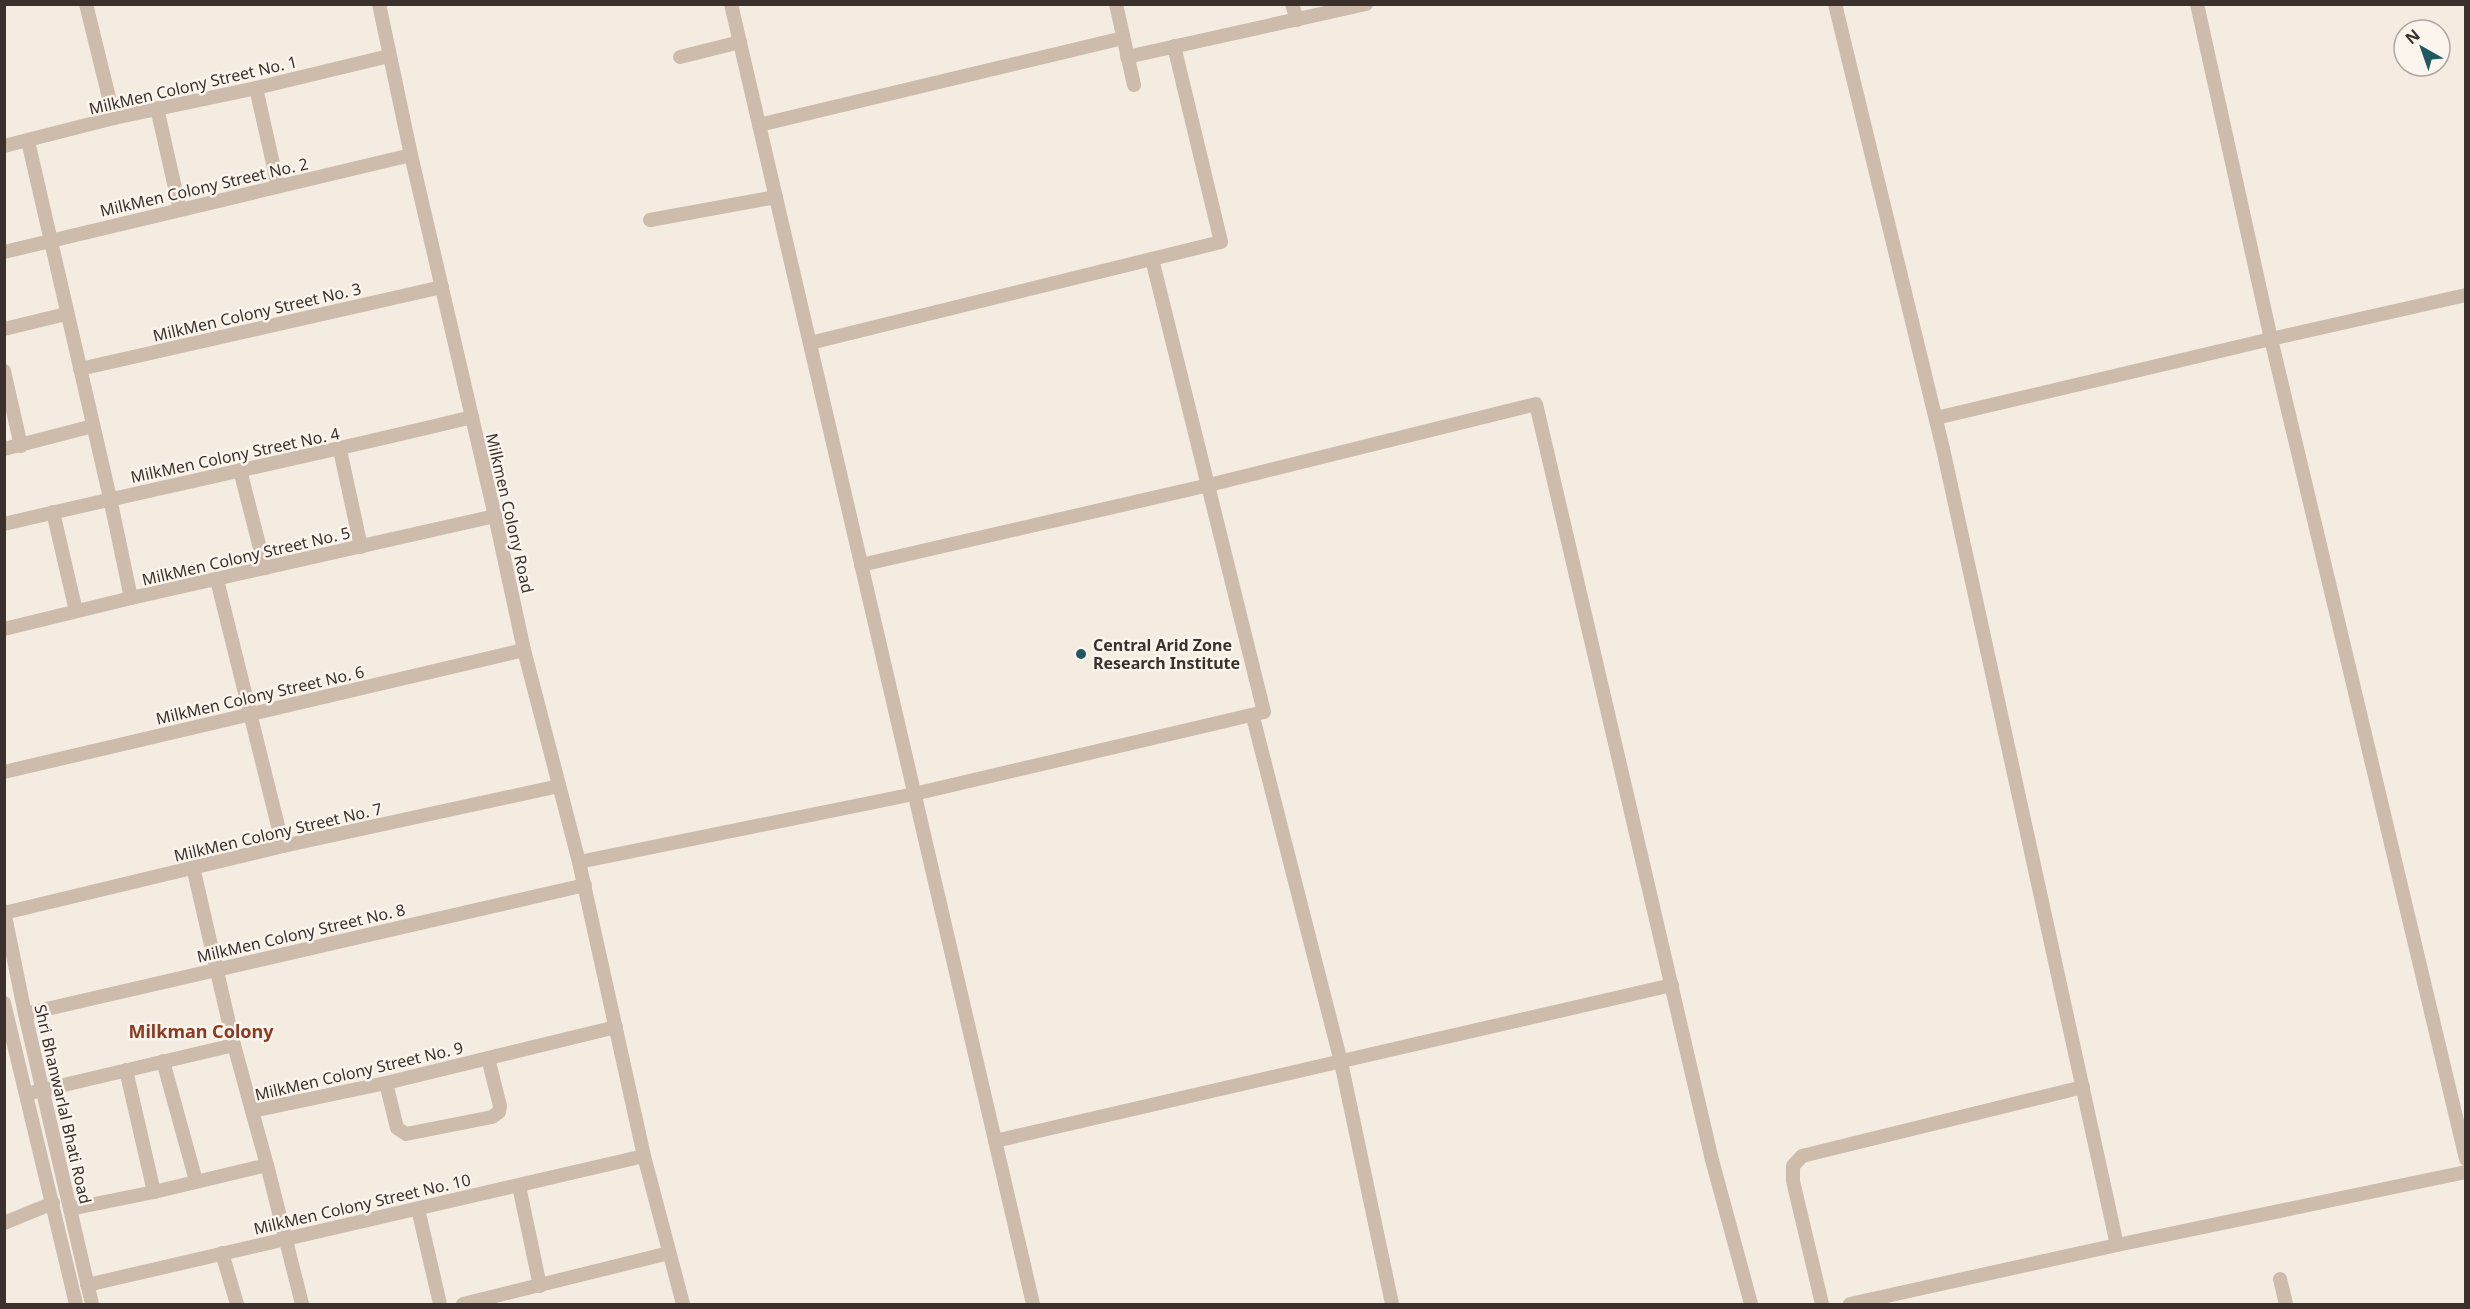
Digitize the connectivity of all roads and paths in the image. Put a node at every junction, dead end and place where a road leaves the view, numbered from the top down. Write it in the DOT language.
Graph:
graph roads {
  1 [pos="86,4"];
  2 [pos="379,4"];
  3 [pos="731,4"];
  4 [pos="1116,4"];
  5 [pos="1292,4"];
  6 [pos="1366,4"];
  7 [pos="1834,4"];
  8 [pos="2197,4"];
  9 [pos="1297,20"];
  10 [pos="1123,38"];
  11 [pos="740,42"];
  12 [pos="1174,46"];
  13 [pos="389,56"];
  14 [pos="680,57"];
  15 [pos="1127,57"];
  16 [pos="1134,85"];
  17 [pos="256,88"];
  18 [pos="157,108"];
  19 [pos="114,118"];
  20 [pos="759,125"];
  21 [pos="28,141"];
  22 [pos="4,146"];
  23 [pos="411,155"];
  24 [pos="278,186"];
  25 [pos="776,197"];
  26 [pos="180,210"];
  27 [pos="651,220"];
  28 [pos="51,240"];
  29 [pos="4,252"];
  30 [pos="1152,259"];
  31 [pos="441,286"];
  32 [pos="2466,295"];
  33 [pos="66,314"];
  34 [pos="4,329"];
  35 [pos="2271,339"];
  36 [pos="810,343"];
  37 [pos="80,369"];
  38 [pos="4,371"];
  39 [pos="472,417"];
  40 [pos="1936,418"];
  41 [pos="93,426"];
  42 [pos="21,446"];
  43 [pos="4,449"];
  44 [pos="340,450"];
  45 [pos="240,470"];
  46 [pos="1209,485"];
  47 [pos="110,498"];
  48 [pos="53,512"];
  49 [pos="495,516"];
  50 [pos="4,524"];
  51 [pos="361,547"];
  52 [pos="861,566"];
  53 [pos="265,568"];
  54 [pos="217,580"];
  55 [pos="131,598"];
  56 [pos="76,611"];
  57 [pos="4,629"];
  58 [pos="524,650"];
  59 [pos="249,715"];
  60 [pos="1253,717"];
  61 [pos="4,772"];
  62 [pos="559,786"];
  63 [pos="914,794"];
  64 [pos="283,846"];
  65 [pos="579,862"];
  66 [pos="194,867"];
  67 [pos="585,885"];
  68 [pos="5,912"];
  69 [pos="216,969"];
  70 [pos="1672,986"];
  71 [pos="5,1012"];
  72 [pos="25,1014"];
  73 [pos="616,1027"];
  74 [pos="234,1046"];
  75 [pos="488,1058"];
  76 [pos="163,1060"];
  77 [pos="1341,1062"];
  78 [pos="126,1070"];
  79 [pos="386,1083"];
  80 [pos="2083,1087"];
  81 [pos="43,1090"];
  82 [pos="27,1094"];
  83 [pos="252,1111"];
  84 [pos="995,1141"];
  85 [pos="644,1156"];
  86 [pos="2466,1159"];
  87 [pos="267,1165"];
  88 [pos="2466,1172"];
  89 [pos="196,1181"];
  90 [pos="519,1186"];
  91 [pos="154,1192"];
  92 [pos="53,1203"];
  93 [pos="70,1209"];
  94 [pos="418,1209"];
  95 [pos="4,1223"];
  96 [pos="287,1238"];
  97 [pos="2117,1245"];
  98 [pos="222,1253"];
  99 [pos="669,1253"];
  100 [pos="2280,1278"];
  101 [pos="87,1285"];
  102 [pos="540,1286"];
  103 [pos="76,1305"];
  104 [pos="92,1305"];
  105 [pos="237,1305"];
  106 [pos="302,1305"];
  107 [pos="440,1305"];
  108 [pos="463,1305"];
  109 [pos="683,1305"];
  110 [pos="1033,1305"];
  111 [pos="1392,1305"];
  112 [pos="1751,1305"];
  113 [pos="1822,1305"];
  114 [pos="1850,1305"];
  115 [pos="2286,1305"];
  1 -- 19 [label="street"];
  2 -- 13 [label="street, Milkmen Colony Road"];
  3 -- 11 [label="street"];
  4 -- 10 [label="street"];
  5 -- 9 [label="street"];
  6 -- 9 [label="street"];
  7 -- 40 [label="street"];
  8 -- 35 [label="street"];
  9 -- 12 [label="street"];
  10 -- 15 [label="street"];
  10 -- 20 [label="street"];
  11 -- 14 [label="street"];
  11 -- 20 [label="street"];
  12 -- 15 [label="street"];
  12 -- 30 [label="street"];
  13 -- 17 [label="street, MilkMen Colony Street No. 1"];
  13 -- 23 [label="street, Milkmen Colony Road"];
  15 -- 16 [label="street"];
  17 -- 18 [label="street, MilkMen Colony Street No. 1"];
  17 -- 24 [label="street"];
  18 -- 19 [label="street, MilkMen Colony Street No. 1"];
  18 -- 26 [label="street"];
  19 -- 21 [label="street, MilkMen Colony Street No. 1"];
  20 -- 25 [label="street"];
  21 -- 22 [label="street, MilkMen Colony Street No. 1"];
  21 -- 28 [label="street"];
  23 -- 24 [label="street, MilkMen Colony Street No. 2"];
  23 -- 31 [label="street, Milkmen Colony Road"];
  24 -- 26 [label="street, MilkMen Colony Street No. 2"];
  25 -- 27 [label="street"];
  25 -- 36 [label="street"];
  26 -- 28 [label="street, MilkMen Colony Street No. 2"];
  28 -- 29 [label="street, MilkMen Colony Street No. 2"];
  28 -- 33 [label="street"];
  30 -- 36 [label="street"];
  30 -- 46 [label="street"];
  31 -- 37 [label="street, MilkMen Colony Street No. 3"];
  31 -- 39 [label="street, Milkmen Colony Road"];
  32 -- 35 [label="street"];
  33 -- 34 [label="street"];
  33 -- 37 [label="street"];
  35 -- 40 [label="street"];
  35 -- 86 [label="street"];
  36 -- 52 [label="street"];
  37 -- 41 [label="street"];
  38 -- 42 [label="street"];
  39 -- 44 [label="street, MilkMen Colony Street No. 4"];
  39 -- 49 [label="street, Milkmen Colony Road"];
  40 -- 80 [label="street"];
  41 -- 42 [label="street"];
  41 -- 47 [label="street"];
  42 -- 43 [label="street"];
  44 -- 45 [label="street, MilkMen Colony Street No. 4"];
  44 -- 51 [label="street"];
  45 -- 47 [label="street, MilkMen Colony Street No. 4"];
  45 -- 53 [label="street"];
  46 -- 52 [label="street"];
  46 -- 60 [label="street"];
  46 -- 70 [label="street"];
  47 -- 48 [label="street, MilkMen Colony Street No. 4"];
  47 -- 55 [label="street"];
  48 -- 50 [label="street, MilkMen Colony Street No. 4"];
  48 -- 56 [label="street"];
  49 -- 51 [label="street, MilkMen Colony Street No. 5"];
  49 -- 58 [label="street, Milkmen Colony Road"];
  51 -- 53 [label="street, MilkMen Colony Street No. 5"];
  52 -- 63 [label="street"];
  53 -- 54 [label="street, MilkMen Colony Street No. 5"];
  54 -- 55 [label="street, MilkMen Colony Street No. 5"];
  54 -- 59 [label="street"];
  55 -- 56 [label="street, MilkMen Colony Street No. 5"];
  56 -- 57 [label="street, MilkMen Colony Street No. 5"];
  58 -- 59 [label="street, MilkMen Colony Street No. 6"];
  58 -- 62 [label="street, Milkmen Colony Road"];
  59 -- 61 [label="street, MilkMen Colony Street No. 6"];
  59 -- 64 [label="street"];
  60 -- 63 [label="street"];
  60 -- 77 [label="street"];
  62 -- 64 [label="street, MilkMen Colony Street No. 7"];
  62 -- 65 [label="street, Milkmen Colony Road"];
  63 -- 65 [label="street"];
  63 -- 84 [label="street"];
  64 -- 66 [label="street, MilkMen Colony Street No. 7"];
  65 -- 67 [label="street, Milkmen Colony Road"];
  66 -- 68 [label="street, MilkMen Colony Street No. 7"];
  66 -- 69 [label="street"];
  67 -- 69 [label="street, MilkMen Colony Street No. 8"];
  67 -- 73 [label="street, Milkmen Colony Road"];
  68 -- 72 [label="street, Shri Bhanwarlal Bhati Road"];
  69 -- 72 [label="street, MilkMen Colony Street No. 8"];
  69 -- 74 [label="street"];
  70 -- 77 [label="street"];
  70 -- 112 [label="street"];
  71 -- 82 [label="street, Shri Bhanwarlal Bhati Road"];
  72 -- 81 [label="street, Shri Bhanwarlal Bhati Road"];
  73 -- 75 [label="street, MilkMen Colony Street No. 9"];
  73 -- 85 [label="street, Milkmen Colony Road"];
  74 -- 76 [label="street"];
  74 -- 83 [label="street"];
  75 -- 79 [label="street, MilkMen Colony Street No. 9"];
  75 -- 79 [label="street"];
  76 -- 78 [label="street"];
  76 -- 89 [label="street"];
  77 -- 84 [label="street"];
  77 -- 111 [label="street"];
  78 -- 81 [label="street"];
  78 -- 91 [label="street"];
  79 -- 83 [label="street, MilkMen Colony Street No. 9"];
  80 -- 97 [label="street"];
  80 -- 113 [label="street"];
  81 -- 82 [label="street"];
  81 -- 93 [label="street, Shri Bhanwarlal Bhati Road"];
  82 -- 92 [label="street, Shri Bhanwarlal Bhati Road"];
  83 -- 87 [label="street, MilkMen Colony Street No. 9"];
  84 -- 110 [label="street"];
  85 -- 90 [label="street, MilkMen Colony Street No. 10"];
  85 -- 99 [label="street"];
  87 -- 89 [label="street"];
  87 -- 96 [label="street, MilkMen Colony Street No. 9"];
  88 -- 97 [label="street"];
  89 -- 91 [label="street"];
  90 -- 94 [label="street, MilkMen Colony Street No. 10"];
  90 -- 102 [label="street"];
  91 -- 93 [label="street"];
  92 -- 95 [label="street"];
  92 -- 103 [label="street, Shri Bhanwarlal Bhati Road"];
  93 -- 101 [label="street, Shri Bhanwarlal Bhati Road"];
  94 -- 96 [label="street, MilkMen Colony Street No. 10"];
  94 -- 107 [label="street"];
  96 -- 98 [label="street, MilkMen Colony Street No. 10"];
  96 -- 106 [label="street, MilkMen Colony Street No. 9"];
  97 -- 114 [label="street"];
  98 -- 101 [label="street, MilkMen Colony Street No. 10"];
  98 -- 105 [label="street"];
  99 -- 102 [label="street"];
  99 -- 109 [label="street"];
  100 -- 115 [label="street"];
  101 -- 104 [label="street, Shri Bhanwarlal Bhati Road"];
  102 -- 108 [label="street"];
}
